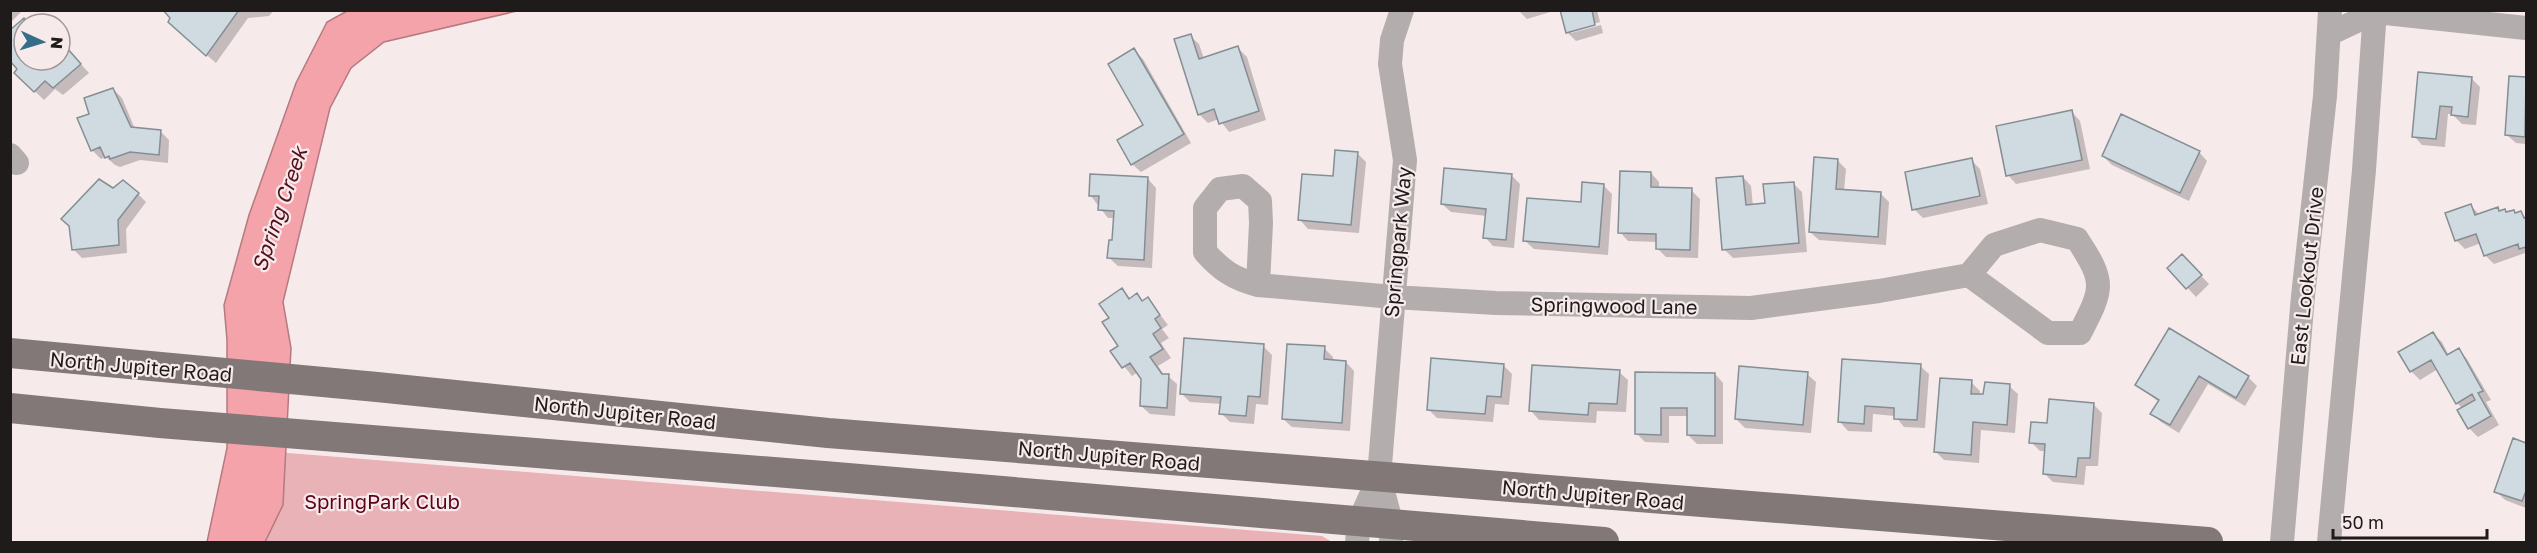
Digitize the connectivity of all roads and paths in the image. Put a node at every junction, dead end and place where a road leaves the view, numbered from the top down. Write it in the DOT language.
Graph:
graph roads {
  1 [pos="1402,10"];
  2 [pos="2375,11"];
  3 [pos="2330,22"];
  4 [pos="2526,28"];
  5 [pos="1969,275"];
  6 [pos="1258,285"];
  7 [pos="1393,297"];
  8 [pos="10,353"];
  9 [pos="10,408"];
  10 [pos="828,433"];
  11 [pos="824,476"];
  12 [pos="1379,477"];
  13 [pos="1358,532"];
  14 [pos="1391,534"];
  15 [pos="1604,543"];
  16 [pos="2208,543"];
  17 [pos="2282,543"];
  18 [pos="2329,543"];
  1 -- 7 [label="street, Springpark Way"];
  2 -- 3 [label="street"];
  2 -- 4 [label="street"];
  2 -- 18 [label="street"];
  3 -- 17 [label="street, East Lookout Drive"];
  5 -- 5 [label="street"];
  5 -- 7 [label="street, Springwood Lane"];
  6 -- 7 [label="street, Springwood Lane"];
  7 -- 12 [label="street, Springpark Way"];
  8 -- 10 [label="main road, North Jupiter Road"];
  9 -- 11 [label="main road"];
  10 -- 11 [label="main road"];
  10 -- 12 [label="main road, North Jupiter Road"];
  11 -- 13 [label="main road"];
  12 -- 13 [label="street, Springpark Way"];
  12 -- 14 [label="street, Springpark Way"];
  12 -- 16 [label="main road, North Jupiter Road"];
  13 -- 14 [label="main road"];
  14 -- 15 [label="main road"];
}
